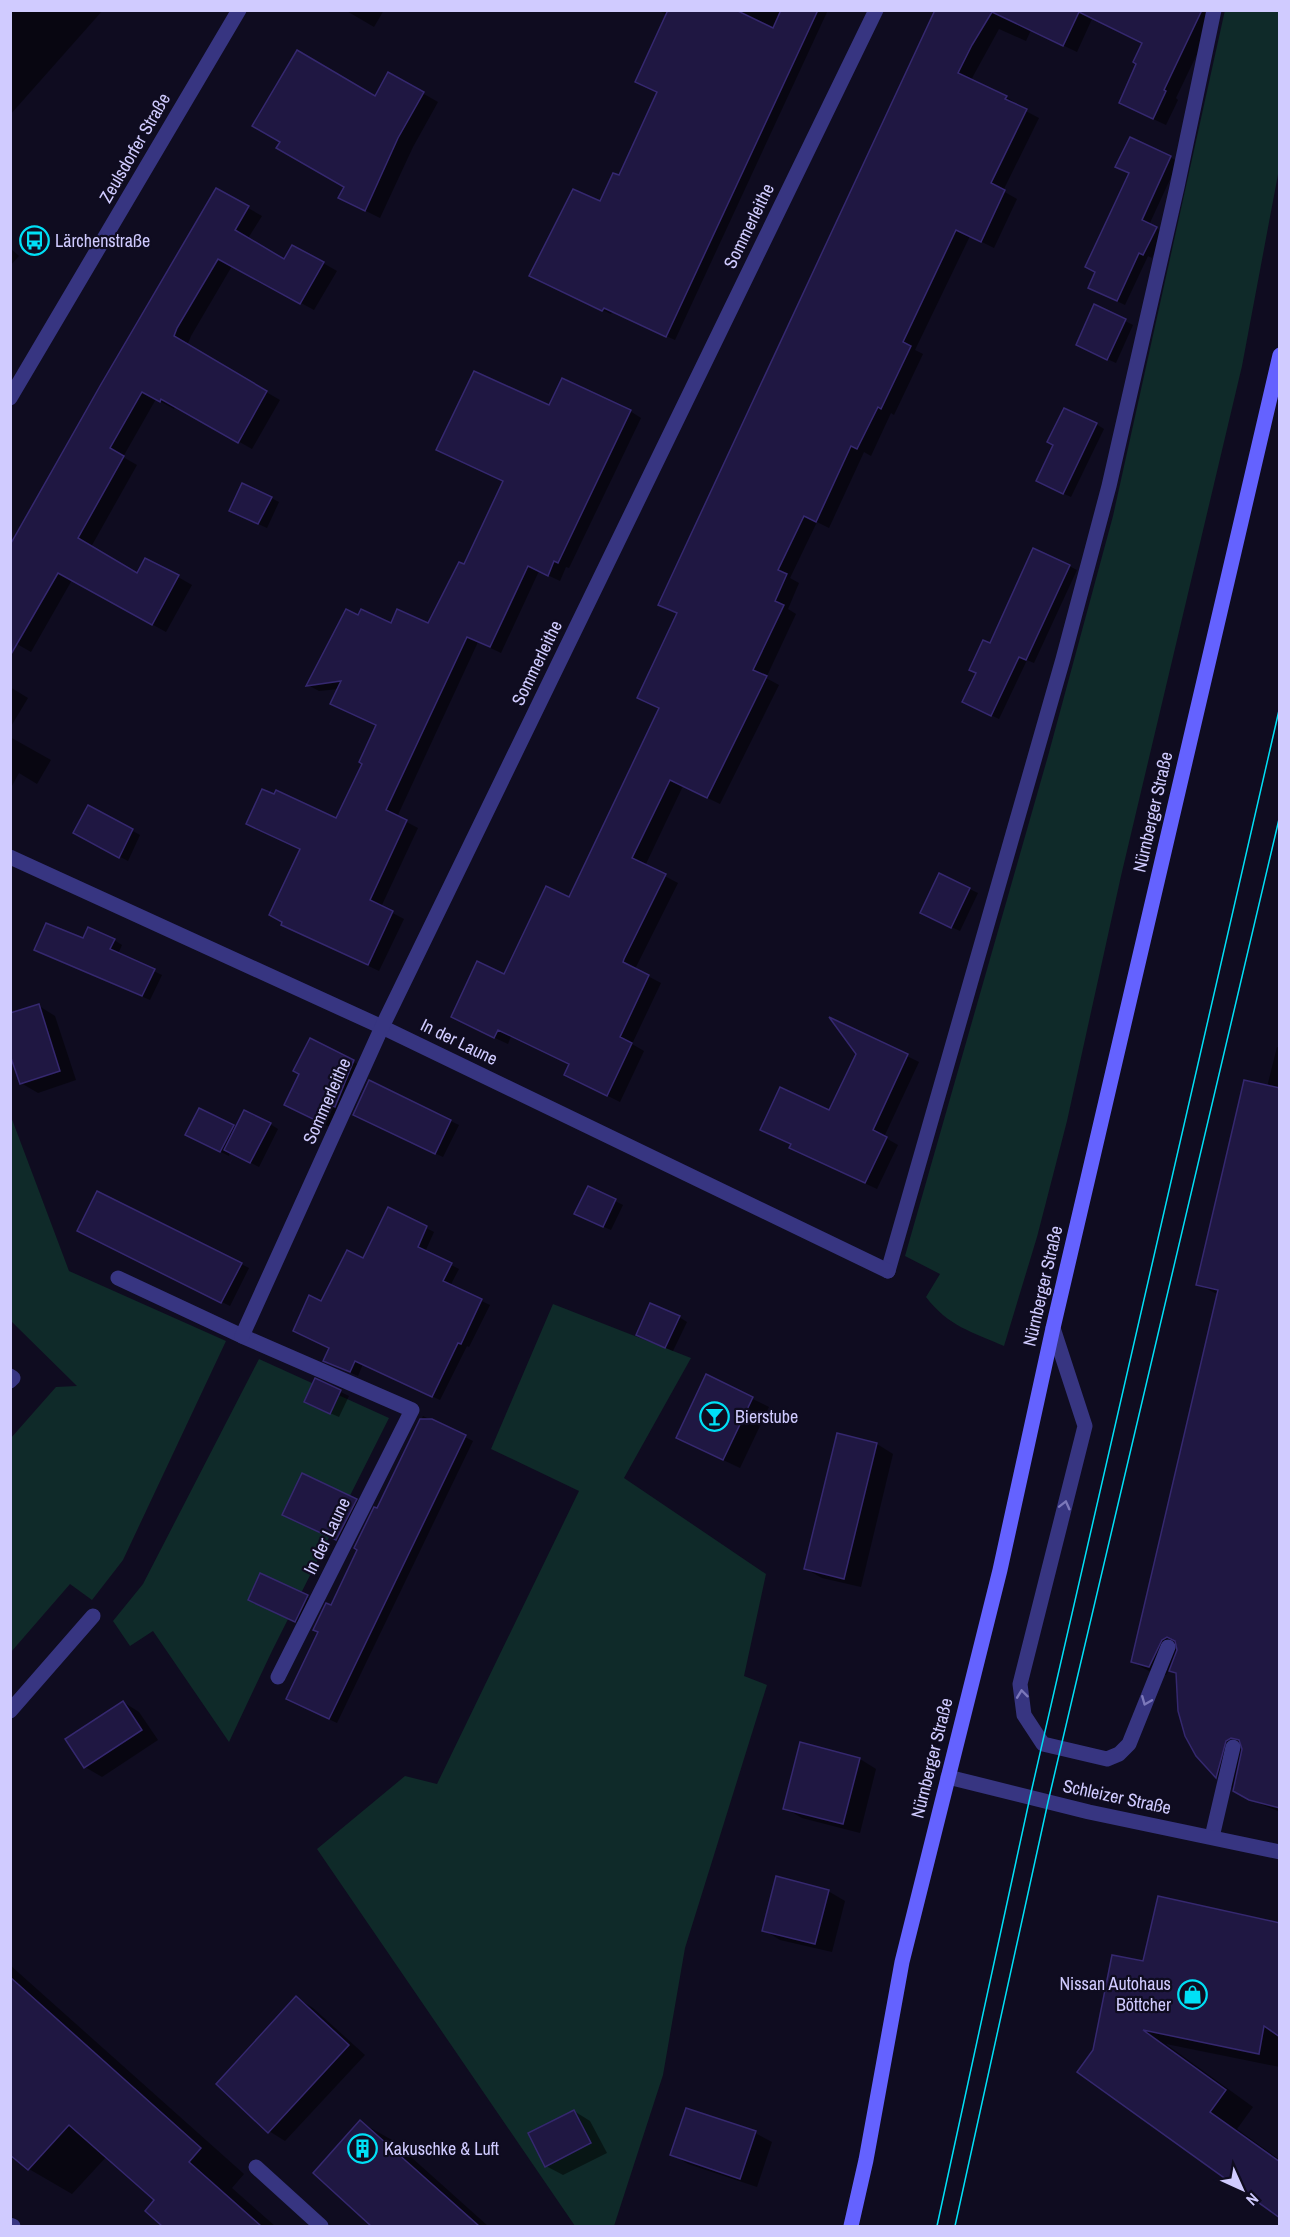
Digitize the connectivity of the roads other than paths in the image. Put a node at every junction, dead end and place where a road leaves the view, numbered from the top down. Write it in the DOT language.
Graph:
graph roads {
  1 [pos="239,10"];
  2 [pos="876,10"];
  3 [pos="1214,10"];
  4 [pos="1280,355"];
  5 [pos="10,398"];
  6 [pos="10,856"];
  7 [pos="382,1027"];
  8 [pos="118,1278"];
  9 [pos="1053,1328"];
  10 [pos="242,1336"];
  11 [pos="10,1376"];
  12 [pos="10,1381"];
  13 [pos="93,1616"];
  14 [pos="1167,1647"];
  15 [pos="278,1677"];
  16 [pos="10,1711"];
  17 [pos="1233,1747"];
  18 [pos="948,1777"];
  19 [pos="1212,1837"];
  20 [pos="1280,1852"];
  21 [pos="255,2167"];
  22 [pos="321,2226"];
  23 [pos="851,2226"];
  1 -- 5 [label="street, Zeulsdorfer Straße"];
  2 -- 7 [label="street, Sommerleithe"];
  3 -- 7 [label="street, In der Laune"];
  4 -- 9 [label="main road, Nürnberger Straße"];
  6 -- 7 [label="street, In der Laune"];
  7 -- 10 [label="street, Sommerleithe"];
  8 -- 10 [label="street, In der Laune"];
  14 -- 9 [label="street, one-way"];
  9 -- 18 [label="main road, Nürnberger Straße"];
  10 -- 15 [label="street, In der Laune"];
  11 -- 12 [label="street"];
  13 -- 16 [label="street"];
  17 -- 19 [label="street"];
  18 -- 19 [label="street, Schleizer Straße"];
  18 -- 23 [label="main road, Nürnberger Straße"];
  19 -- 20 [label="street, Schleizer Straße"];
  21 -- 22 [label="street"];
}
